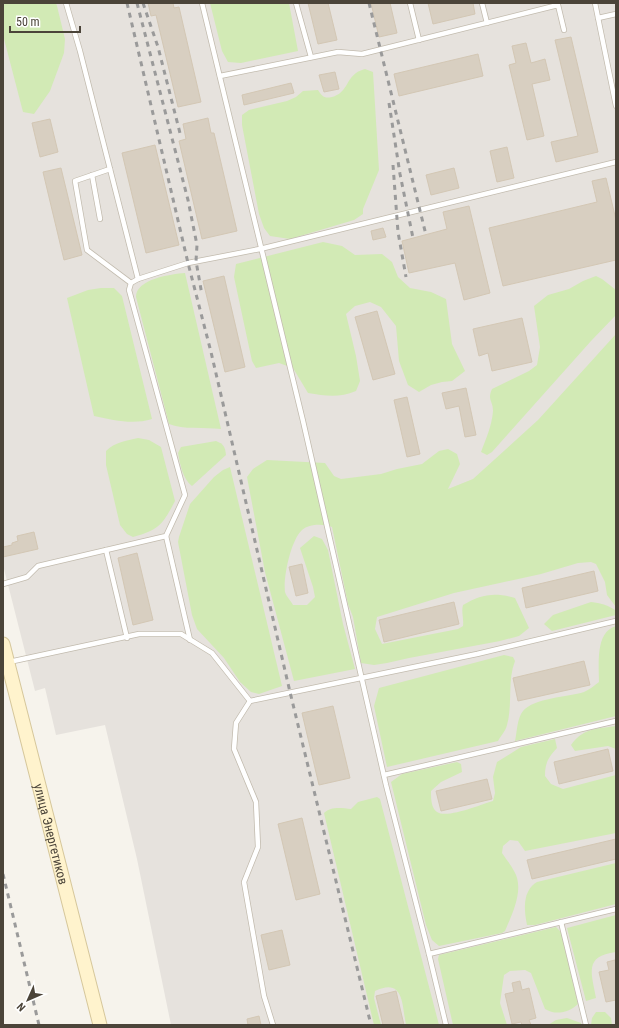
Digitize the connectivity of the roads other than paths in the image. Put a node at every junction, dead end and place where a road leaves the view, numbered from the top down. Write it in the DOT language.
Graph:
graph roads {
  1 [pos="66,3"];
  2 [pos="202,3"];
  3 [pos="296,3"];
  4 [pos="410,3"];
  5 [pos="482,3"];
  6 [pos="595,3"];
  7 [pos="558,4"];
  8 [pos="616,14"];
  9 [pos="598,18"];
  10 [pos="487,23"];
  11 [pos="564,30"];
  12 [pos="419,40"];
  13 [pos="311,57"];
  14 [pos="220,76"];
  15 [pos="616,106"];
  16 [pos="616,162"];
  17 [pos="110,169"];
  18 [pos="92,175"];
  19 [pos="100,219"];
  20 [pos="260,248"];
  21 [pos="138,278"];
  22 [pos="132,283"];
  23 [pos="166,536"];
  24 [pos="106,550"];
  25 [pos="3,584"];
  26 [pos="616,621"];
  27 [pos="127,638"];
  28 [pos="190,640"];
  29 [pos="3,644"];
  30 [pos="7,663"];
  31 [pos="361,678"];
  32 [pos="250,701"];
  33 [pos="616,721"];
  34 [pos="384,775"];
  35 [pos="616,909"];
  36 [pos="561,922"];
  37 [pos="429,954"];
  38 [pos="100,1025"];
  39 [pos="273,1025"];
  40 [pos="446,1025"];
  41 [pos="586,1025"];
  1 -- 17 [label="lane"];
  2 -- 14 [label="lane"];
  3 -- 13 [label="lane"];
  4 -- 12 [label="lane"];
  5 -- 10 [label="lane"];
  6 -- 9 [label="lane"];
  7 -- 10 [label="lane"];
  7 -- 11 [label="lane"];
  8 -- 9 [label="lane"];
  9 -- 15 [label="lane"];
  10 -- 12 [label="lane"];
  12 -- 13 [label="lane"];
  13 -- 14 [label="lane"];
  14 -- 20 [label="lane"];
  16 -- 20 [label="lane"];
  17 -- 18 [label="lane"];
  17 -- 21 [label="lane"];
  18 -- 19 [label="lane"];
  18 -- 22 [label="lane"];
  20 -- 21 [label="lane"];
  20 -- 31 [label="lane"];
  21 -- 22 [label="lane"];
  22 -- 23 [label="lane"];
  23 -- 24 [label="lane"];
  23 -- 28 [label="lane"];
  24 -- 25 [label="lane"];
  24 -- 27 [label="lane"];
  26 -- 31 [label="lane"];
  27 -- 28 [label="lane"];
  27 -- 30 [label="lane"];
  28 -- 32 [label="lane"];
  29 -- 30 [label="street, улица Энергетиков"];
  30 -- 38 [label="street, улица Энергетиков"];
  31 -- 32 [label="lane"];
  31 -- 34 [label="lane"];
  32 -- 39 [label="lane"];
  33 -- 34 [label="lane"];
  34 -- 37 [label="lane"];
  35 -- 36 [label="lane"];
  36 -- 37 [label="lane"];
  36 -- 41 [label="lane"];
  37 -- 40 [label="lane"];
}
